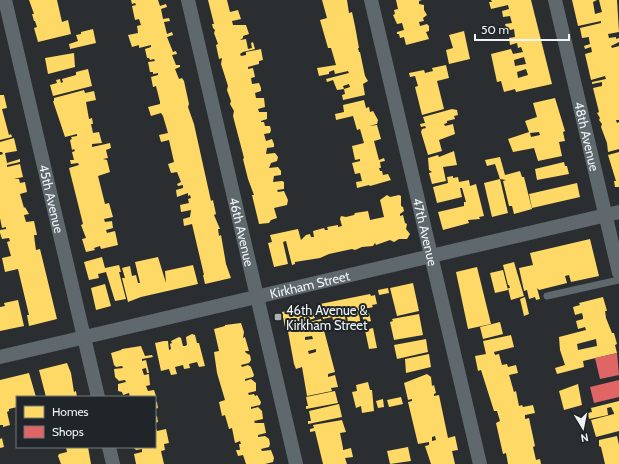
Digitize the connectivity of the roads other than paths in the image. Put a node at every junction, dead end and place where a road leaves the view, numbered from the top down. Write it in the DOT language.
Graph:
graph roads {
  1 [pos="5,0"];
  2 [pos="188,0"];
  3 [pos="371,0"];
  4 [pos="555,0"];
  5 [pos="619,212"];
  6 [pos="605,215"];
  7 [pos="431,256"];
  8 [pos="619,274"];
  9 [pos="619,280"];
  10 [pos="257,296"];
  11 [pos="547,296"];
  12 [pos="84,337"];
  13 [pos="0,357"];
  14 [pos="98,396"];
  15 [pos="109,448"];
  16 [pos="113,464"];
  17 [pos="296,464"];
  18 [pos="480,464"];
  1 -- 12 [label="street, 45th Avenue"];
  2 -- 10 [label="street, 46th Avenue"];
  3 -- 7 [label="street, 47th Avenue"];
  4 -- 6 [label="street, 48th Avenue"];
  5 -- 6 [label="street, Kirkham Street"];
  6 -- 7 [label="street, Kirkham Street"];
  6 -- 8 [label="street, 48th Avenue"];
  7 -- 10 [label="street, Kirkham Street"];
  7 -- 18 [label="street, 47th Avenue"];
  9 -- 11 [label="lane"];
  10 -- 12 [label="street, Kirkham Street"];
  10 -- 17 [label="street, 46th Avenue"];
  12 -- 13 [label="street, Kirkham Street"];
  12 -- 14 [label="street, 45th Avenue"];
  15 -- 16 [label="street"];
}
